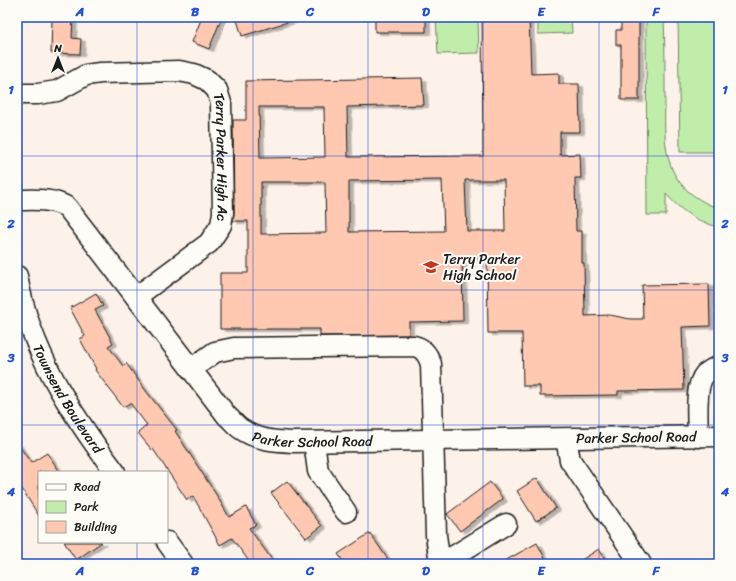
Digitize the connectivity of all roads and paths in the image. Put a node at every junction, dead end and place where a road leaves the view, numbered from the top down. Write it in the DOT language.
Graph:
graph roads {
  1 [pos="17,94"];
  2 [pos="17,200"];
  3 [pos="17,276"];
  4 [pos="136,297"];
  5 [pos="719,366"];
  6 [pos="191,369"];
  7 [pos="719,436"];
  8 [pos="698,437"];
  9 [pos="566,438"];
  10 [pos="432,440"];
  11 [pos="314,442"];
  12 [pos="114,471"];
  13 [pos="346,512"];
  14 [pos="506,524"];
  15 [pos="168,543"];
  16 [pos="440,562"];
  17 [pos="183,564"];
  18 [pos="641,564"];
  1 -- 4 [label="street, Terry Parker High Ac"];
  2 -- 4 [label="street, Parker School Road"];
  3 -- 12 [label="street, Townsend Boulevard"];
  4 -- 6 [label="street, Parker School Road"];
  5 -- 8 [label="street"];
  6 -- 10 [label="street"];
  6 -- 11 [label="street, Parker School Road"];
  7 -- 8 [label="street, Parker School Road"];
  8 -- 9 [label="street, Parker School Road"];
  9 -- 10 [label="street, Parker School Road"];
  9 -- 18 [label="street"];
  10 -- 11 [label="street, Parker School Road"];
  10 -- 16 [label="street"];
  11 -- 13 [label="street"];
  14 -- 16 [label="street"];
  15 -- 17 [label="street"];
}
